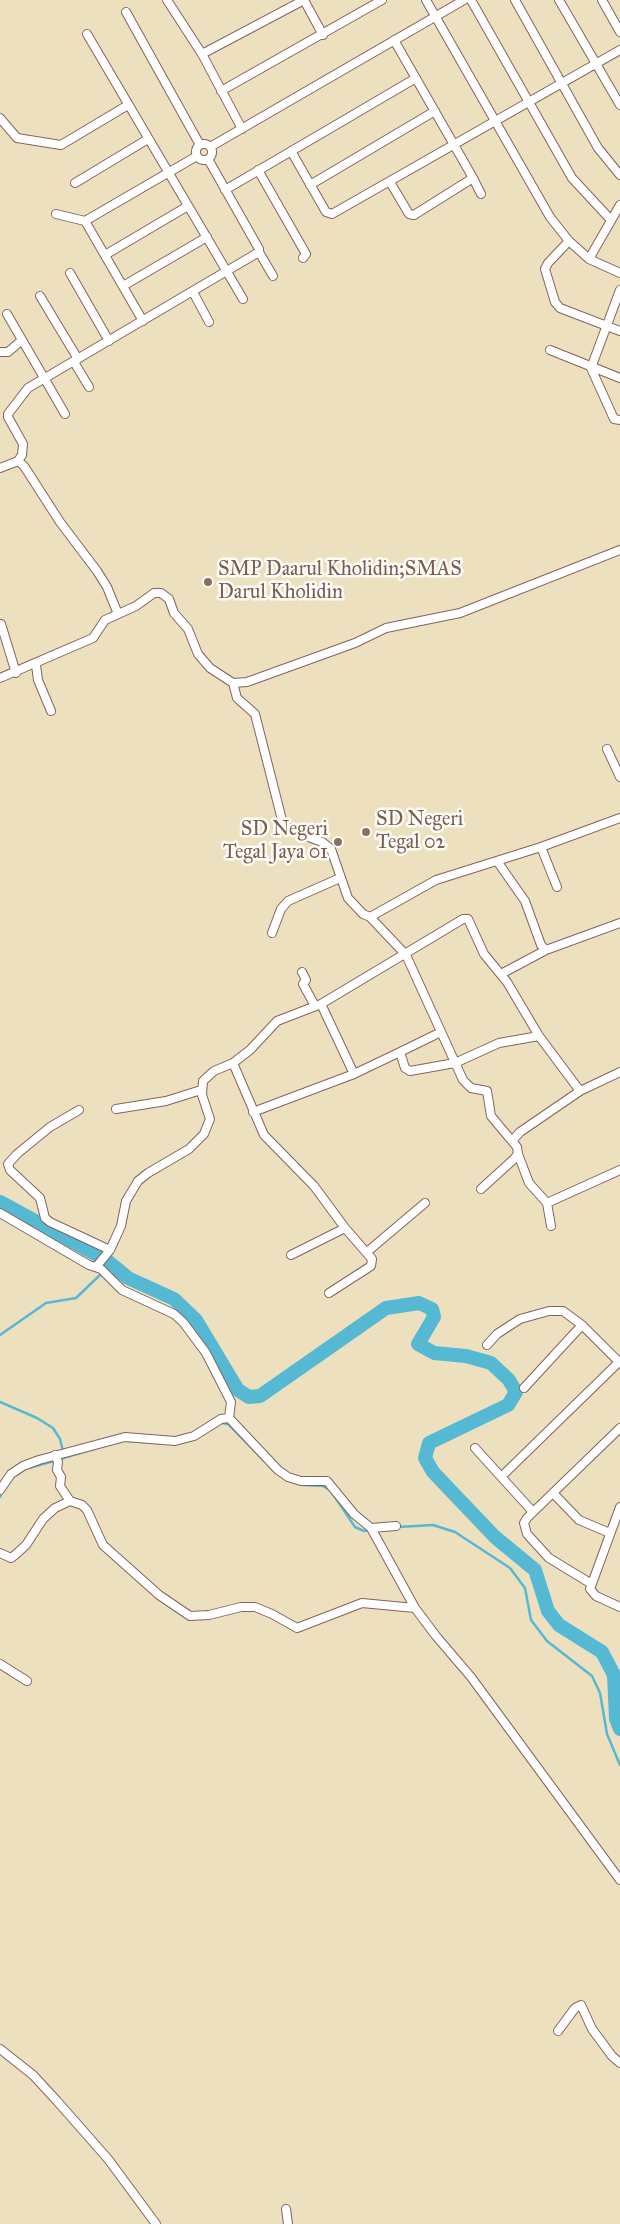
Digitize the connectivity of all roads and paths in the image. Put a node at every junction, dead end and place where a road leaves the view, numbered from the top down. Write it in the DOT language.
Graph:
graph roads {
  1 [pos="167,0"];
  2 [pos="382,0"];
  3 [pos="426,0"];
  4 [pos="464,0"];
  5 [pos="471,0"];
  6 [pos="515,0"];
  7 [pos="559,0"];
  8 [pos="602,0"];
  9 [pos="300,1"];
  10 [pos="126,12"];
  11 [pos="435,17"];
  12 [pos="620,32"];
  13 [pos="87,34"];
  14 [pos="323,35"];
  15 [pos="394,40"];
  16 [pos="620,50"];
  17 [pos="202,54"];
  18 [pos="596,64"];
  19 [pos="416,78"];
  20 [pos="563,83"];
  21 [pos="221,91"];
  22 [pos="530,102"];
  23 [pos="128,105"];
  24 [pos="620,105"];
  25 [pos="435,111"];
  26 [pos="0,118"];
  27 [pos="497,121"];
  28 [pos="242,129"];
  29 [pos="148,139"];
  30 [pos="454,144"];
  31 [pos="200,145"];
  32 [pos="210,147"];
  33 [pos="291,151"];
  34 [pos="197,156"];
  35 [pos="208,159"];
  36 [pos="258,170"];
  37 [pos="168,173"];
  38 [pos="620,175"];
  39 [pos="474,178"];
  40 [pos="390,182"];
  41 [pos="75,183"];
  42 [pos="310,184"];
  43 [pos="225,190"];
  44 [pos="481,194"];
  45 [pos="620,205"];
  46 [pos="188,206"];
  47 [pos="56,214"];
  48 [pos="611,220"];
  49 [pos="85,221"];
  50 [pos="206,238"];
  51 [pos="570,241"];
  52 [pos="259,252"];
  53 [pos="105,255"];
  54 [pos="303,258"];
  55 [pos="589,259"];
  56 [pos="227,272"];
  57 [pos="70,273"];
  58 [pos="620,273"];
  59 [pos="273,276"];
  60 [pos="123,286"];
  61 [pos="620,290"];
  62 [pos="193,292"];
  63 [pos="40,296"];
  64 [pos="243,299"];
  65 [pos="7,314"];
  66 [pos="143,321"];
  67 [pos="210,322"];
  68 [pos="606,327"];
  69 [pos="620,331"];
  70 [pos="22,340"];
  71 [pos="109,341"];
  72 [pos="550,350"];
  73 [pos="0,352"];
  74 [pos="76,360"];
  75 [pos="591,368"];
  76 [pos="620,378"];
  77 [pos="44,379"];
  78 [pos="89,387"];
  79 [pos="65,414"];
  80 [pos="620,420"];
  81 [pos="18,461"];
  82 [pos="0,468"];
  83 [pos="620,550"];
  84 [pos="118,614"];
  85 [pos="1,624"];
  86 [pos="36,665"];
  87 [pos="16,673"];
  88 [pos="0,678"];
  89 [pos="233,683"];
  90 [pos="51,711"];
  91 [pos="607,749"];
  92 [pos="620,776"];
  93 [pos="620,818"];
  94 [pos="541,847"];
  95 [pos="497,861"];
  96 [pos="340,878"];
  97 [pos="557,887"];
  98 [pos="370,917"];
  99 [pos="620,923"];
  100 [pos="272,933"];
  101 [pos="546,950"];
  102 [pos="406,955"];
  103 [pos="302,972"];
  104 [pos="501,974"];
  105 [pos="318,1005"];
  106 [pos="441,1032"];
  107 [pos="539,1036"];
  108 [pos="400,1052"];
  109 [pos="455,1062"];
  110 [pos="233,1063"];
  111 [pos="354,1074"];
  112 [pos="619,1075"];
  113 [pos="201,1090"];
  114 [pos="580,1090"];
  115 [pos="116,1109"];
  116 [pos="78,1110"];
  117 [pos="253,1112"];
  118 [pos="513,1140"];
  119 [pos="518,1154"];
  120 [pos="620,1170"];
  121 [pos="481,1189"];
  122 [pos="547,1203"];
  123 [pos="425,1204"];
  124 [pos="0,1213"];
  125 [pos="551,1226"];
  126 [pos="345,1228"];
  127 [pos="110,1250"];
  128 [pos="367,1252"];
  129 [pos="291,1255"];
  130 [pos="96,1267"];
  131 [pos="329,1293"];
  132 [pos="582,1325"];
  133 [pos="487,1345"];
  134 [pos="620,1362"];
  135 [pos="524,1388"];
  136 [pos="229,1418"];
  137 [pos="620,1428"];
  138 [pos="475,1448"];
  139 [pos="57,1459"];
  140 [pos="502,1476"];
  141 [pos="0,1490"];
  142 [pos="553,1493"];
  143 [pos="70,1501"];
  144 [pos="620,1507"];
  145 [pos="534,1512"];
  146 [pos="396,1526"];
  147 [pos="372,1530"];
  148 [pos="610,1533"];
  149 [pos="0,1553"];
  150 [pos="590,1584"];
  151 [pos="620,1607"];
  152 [pos="415,1608"];
  153 [pos="0,1664"];
  154 [pos="27,1681"];
  155 [pos="620,1880"];
  156 [pos="558,2030"];
  157 [pos="0,2048"];
  158 [pos="620,2063"];
  159 [pos="286,2209"];
  160 [pos="156,2224"];
  161 [pos="288,2224"];
  1 -- 17 [label="street"];
  2 -- 14 [label="street"];
  3 -- 11 [label="street"];
  4 -- 11 [label="street"];
  5 -- 22 [label="street"];
  6 -- 20 [label="street"];
  7 -- 18 [label="street"];
  8 -- 12 [label="street"];
  9 -- 14 [label="street"];
  9 -- 17 [label="street"];
  10 -- 31 [label="street"];
  11 -- 15 [label="street"];
  11 -- 27 [label="street"];
  13 -- 23 [label="street"];
  14 -- 21 [label="street"];
  15 -- 19 [label="street"];
  15 -- 28 [label="street"];
  16 -- 18 [label="street"];
  17 -- 21 [label="street"];
  18 -- 20 [label="street"];
  18 -- 24 [label="street"];
  19 -- 25 [label="street"];
  19 -- 33 [label="street"];
  20 -- 22 [label="street"];
  20 -- 38 [label="street"];
  21 -- 28 [label="street"];
  22 -- 27 [label="street"];
  22 -- 48 [label="street"];
  23 -- 26 [label="street"];
  23 -- 29 [label="street"];
  25 -- 30 [label="street"];
  25 -- 42 [label="street"];
  27 -- 30 [label="street"];
  27 -- 51 [label="street"];
  28 -- 32 [label="street"];
  29 -- 37 [label="street"];
  29 -- 41 [label="street"];
  30 -- 39 [label="street"];
  30 -- 40 [label="street"];
  31 -- 32 [label="street"];
  31 -- 34 [label="street"];
  32 -- 35 [label="street"];
  33 -- 36 [label="street"];
  33 -- 42 [label="street"];
  34 -- 35 [label="street"];
  34 -- 37 [label="street"];
  35 -- 43 [label="street"];
  36 -- 43 [label="street"];
  36 -- 54 [label="street"];
  37 -- 46 [label="street"];
  37 -- 49 [label="street"];
  39 -- 40 [label="street"];
  39 -- 44 [label="street"];
  40 -- 42 [label="street"];
  43 -- 52 [label="street"];
  45 -- 48 [label="street"];
  46 -- 50 [label="street"];
  46 -- 53 [label="street"];
  47 -- 49 [label="street"];
  48 -- 55 [label="street"];
  49 -- 53 [label="street"];
  50 -- 56 [label="street"];
  50 -- 60 [label="street"];
  51 -- 55 [label="street"];
  51 -- 68 [label="street"];
  52 -- 56 [label="street"];
  52 -- 59 [label="street"];
  53 -- 60 [label="street"];
  55 -- 58 [label="street"];
  56 -- 62 [label="street"];
  56 -- 64 [label="street"];
  57 -- 71 [label="street"];
  60 -- 66 [label="street"];
  61 -- 68 [label="street"];
  62 -- 66 [label="street"];
  62 -- 67 [label="street"];
  63 -- 74 [label="street"];
  65 -- 70 [label="street"];
  66 -- 71 [label="street"];
  68 -- 69 [label="street"];
  68 -- 75 [label="street"];
  70 -- 73 [label="street"];
  70 -- 77 [label="street"];
  71 -- 74 [label="street"];
  72 -- 75 [label="street"];
  74 -- 77 [label="street"];
  74 -- 78 [label="street"];
  75 -- 76 [label="street"];
  75 -- 80 [label="street"];
  77 -- 79 [label="street"];
  77 -- 81 [label="street"];
  81 -- 82 [label="street"];
  81 -- 84 [label="street"];
  83 -- 89 [label="street"];
  84 -- 86 [label="street"];
  84 -- 89 [label="street"];
  85 -- 87 [label="street"];
  86 -- 87 [label="street"];
  86 -- 90 [label="street"];
  87 -- 88 [label="street"];
  89 -- 96 [label="street"];
  91 -- 92 [label="street"];
  93 -- 94 [label="street"];
  94 -- 95 [label="street"];
  94 -- 97 [label="street"];
  95 -- 98 [label="street"];
  95 -- 101 [label="street"];
  96 -- 98 [label="street"];
  96 -- 100 [label="street"];
  98 -- 102 [label="street"];
  99 -- 101 [label="street"];
  101 -- 104 [label="street"];
  102 -- 104 [label="street"];
  102 -- 105 [label="street"];
  102 -- 106 [label="street"];
  103 -- 105 [label="street"];
  104 -- 107 [label="street"];
  105 -- 110 [label="street"];
  105 -- 111 [label="street"];
  106 -- 108 [label="street"];
  106 -- 109 [label="street"];
  107 -- 109 [label="street"];
  107 -- 114 [label="street"];
  108 -- 109 [label="street"];
  108 -- 111 [label="street"];
  109 -- 118 [label="street"];
  110 -- 113 [label="street"];
  110 -- 117 [label="street"];
  111 -- 117 [label="street"];
  112 -- 114 [label="street"];
  113 -- 115 [label="street"];
  113 -- 127 [label="street"];
  114 -- 118 [label="street"];
  116 -- 127 [label="street"];
  117 -- 126 [label="street"];
  118 -- 119 [label="street"];
  119 -- 121 [label="street"];
  119 -- 122 [label="street"];
  120 -- 122 [label="street"];
  122 -- 125 [label="street"];
  123 -- 128 [label="street"];
  124 -- 130 [label="street"];
  126 -- 128 [label="street"];
  126 -- 129 [label="street"];
  127 -- 130 [label="street"];
  128 -- 131 [label="street"];
  130 -- 136 [label="street"];
  132 -- 133 [label="street"];
  132 -- 134 [label="street"];
  132 -- 135 [label="street"];
  134 -- 140 [label="street"];
  136 -- 139 [label="street"];
  136 -- 147 [label="street"];
  137 -- 142 [label="street"];
  138 -- 140 [label="street"];
  139 -- 141 [label="street"];
  139 -- 143 [label="street"];
  140 -- 145 [label="street"];
  142 -- 145 [label="street"];
  142 -- 148 [label="street"];
  143 -- 149 [label="street"];
  143 -- 152 [label="street"];
  144 -- 148 [label="street"];
  145 -- 150 [label="street"];
  146 -- 147 [label="street"];
  147 -- 152 [label="street"];
  148 -- 150 [label="street"];
  150 -- 151 [label="street"];
  152 -- 155 [label="street"];
  153 -- 154 [label="street"];
  156 -- 158 [label="street"];
  157 -- 160 [label="street"];
  159 -- 161 [label="street"];
}
